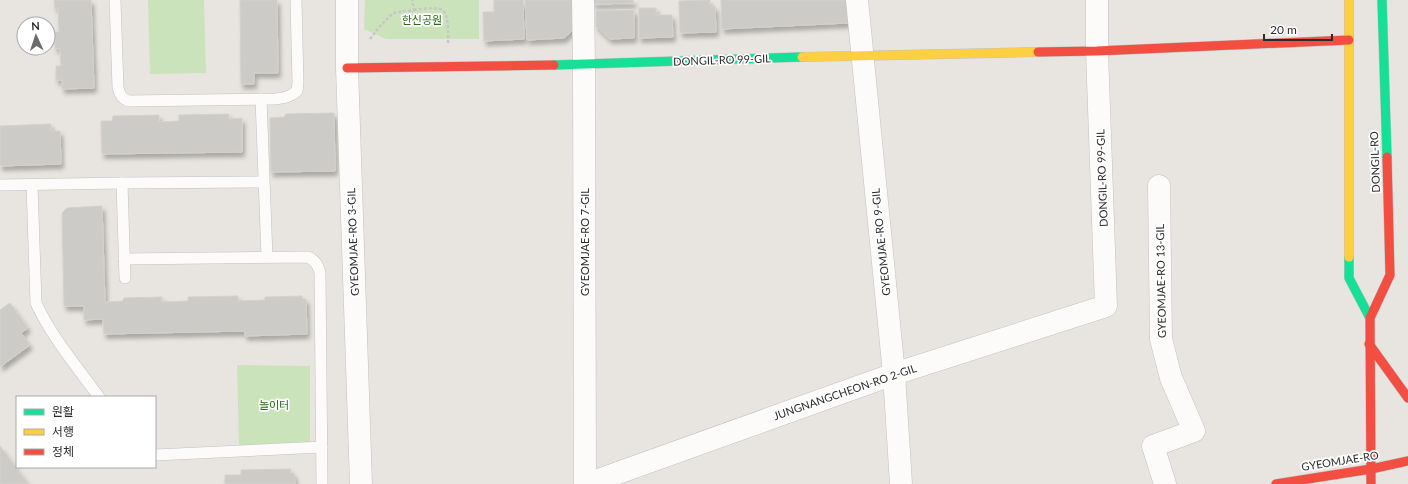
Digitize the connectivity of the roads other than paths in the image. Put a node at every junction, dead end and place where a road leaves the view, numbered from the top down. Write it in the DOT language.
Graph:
graph roads {
  1 [pos="115,0"];
  2 [pos="296,0"];
  3 [pos="347,0"];
  4 [pos="582,0"];
  5 [pos="857,0"];
  6 [pos="1097,0"];
  7 [pos="1349,0"];
  8 [pos="1382,0"];
  9 [pos="1349,40"];
  10 [pos="1097,51"];
  11 [pos="862,55"];
  12 [pos="584,64"];
  13 [pos="347,68"];
  14 [pos="261,99"];
  15 [pos="263,182"];
  16 [pos="122,183"];
  17 [pos="0,185"];
  18 [pos="32,185"];
  19 [pos="1159,186"];
  20 [pos="267,257"];
  21 [pos="124,259"];
  22 [pos="125,278"];
  23 [pos="1106,306"];
  24 [pos="1370,318"];
  25 [pos="1369,344"];
  26 [pos="894,374"];
  27 [pos="97,396"];
  28 [pos="1408,398"];
  29 [pos="322,447"];
  30 [pos="156,455"];
  31 [pos="1408,461"];
  32 [pos="1371,469"];
  33 [pos="322,484"];
  34 [pos="362,484"];
  35 [pos="586,484"];
  36 [pos="901,484"];
  37 [pos="1165,484"];
  38 [pos="1276,484"];
  39 [pos="1371,484"];
  1 -- 14 [label="lane"];
  2 -- 14 [label="lane"];
  3 -- 13 [label="street, GYEOMJAE-RO 3-GIL"];
  4 -- 12 [label="street, GYEOMJAE-RO 7-GIL"];
  5 -- 11 [label="street, GYEOMJAE-RO 9-GIL"];
  6 -- 10 [label="street"];
  7 -- 9 [label="main road, DONGIL-RO"];
  8 -- 24 [label="main road, DONGIL-RO"];
  9 -- 10 [label="main road, DONGIL-RO 99-GIL"];
  9 -- 24 [label="main road, DONGIL-RO"];
  10 -- 11 [label="main road, DONGIL-RO 99-GIL"];
  10 -- 23 [label="street, DONGIL-RO 99-GIL"];
  11 -- 12 [label="main road, DONGIL-RO 99-GIL"];
  11 -- 26 [label="street, GYEOMJAE-RO 9-GIL"];
  12 -- 13 [label="main road, DONGIL-RO 99-GIL"];
  12 -- 35 [label="street, GYEOMJAE-RO 7-GIL"];
  13 -- 34 [label="street, GYEOMJAE-RO 3-GIL"];
  14 -- 15 [label="lane"];
  15 -- 16 [label="lane"];
  15 -- 20 [label="lane"];
  16 -- 18 [label="lane"];
  16 -- 21 [label="lane"];
  17 -- 18 [label="lane"];
  18 -- 27 [label="lane"];
  19 -- 37 [label="street, GYEOMJAE-RO 13-GIL"];
  20 -- 21 [label="lane"];
  20 -- 29 [label="lane"];
  21 -- 22 [label="lane"];
  23 -- 26 [label="street, JUNGNANGCHEON-RO 2-GIL"];
  24 -- 25 [label="main road, DONGIL-RO"];
  25 -- 28 [label="main road"];
  25 -- 32 [label="main road, DONGIL-RO"];
  26 -- 35 [label="street, JUNGNANGCHEON-RO 2-GIL"];
  26 -- 36 [label="street, GYEOMJAE-RO 9-GIL"];
  29 -- 30 [label="lane"];
  29 -- 33 [label="lane"];
  31 -- 32 [label="main road, GYEOMJAE-RO"];
  32 -- 38 [label="main road, GYEOMJAE-RO"];
  32 -- 39 [label="main road, DONGIL-RO"];
}
